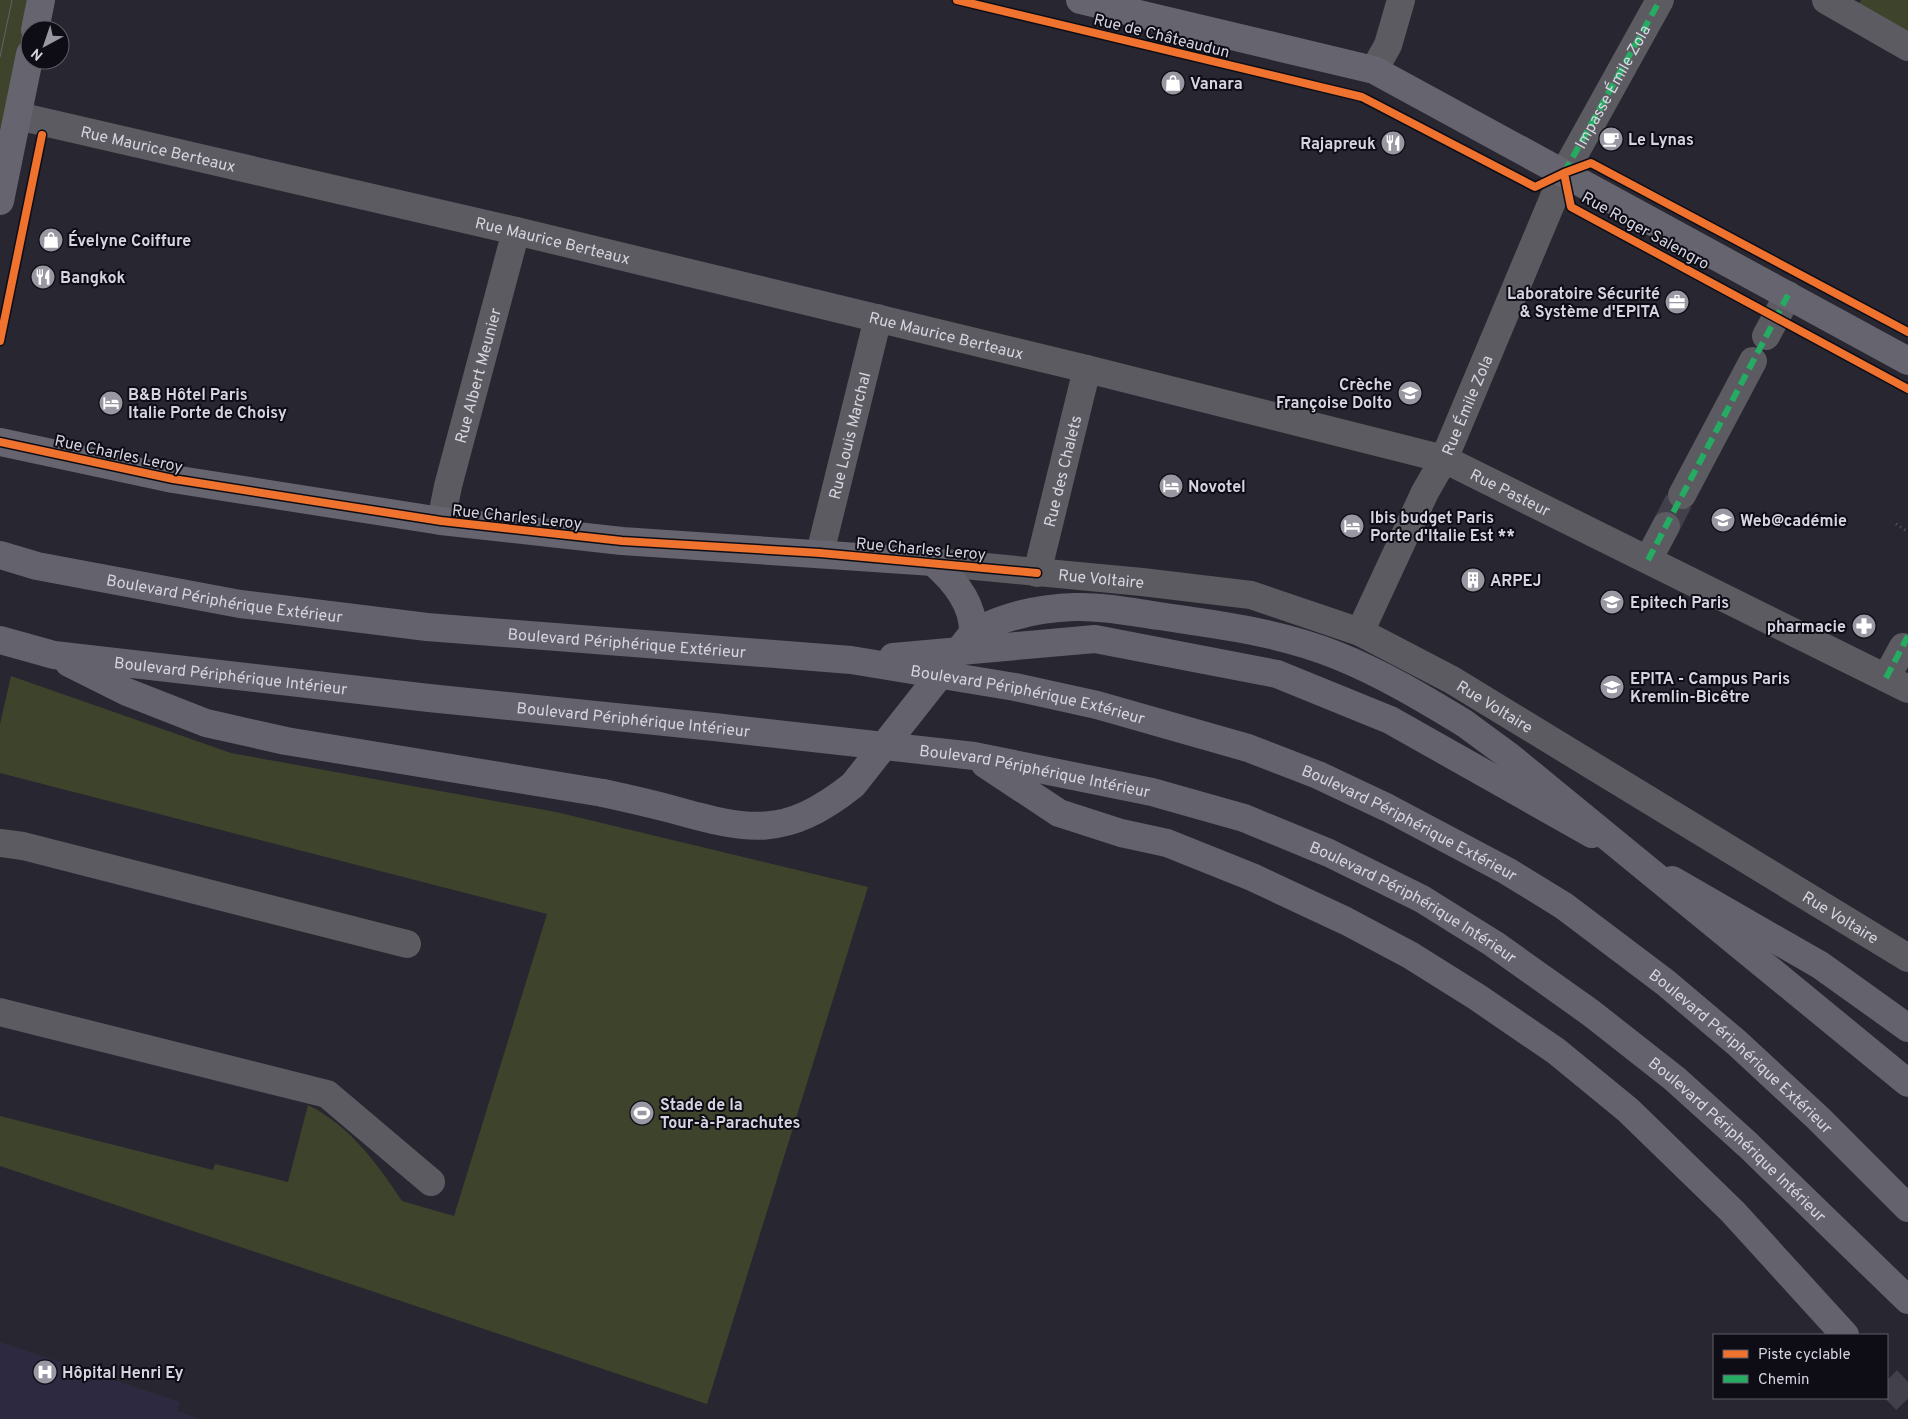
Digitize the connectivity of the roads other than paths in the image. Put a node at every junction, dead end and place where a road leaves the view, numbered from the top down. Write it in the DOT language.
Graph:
graph roads {
  1 [pos="41,0"];
  2 [pos="1080,0"];
  3 [pos="1401,0"];
  4 [pos="1660,0"];
  5 [pos="1826,0"];
  6 [pos="37,20"];
  7 [pos="1908,48"];
  8 [pos="27,70"];
  9 [pos="1374,70"];
  10 [pos="18,116"];
  11 [pos="1564,173"];
  12 [pos="0,201"];
  13 [pos="516,231"];
  14 [pos="1788,295"];
  15 [pos="878,318"];
  16 [pos="1766,336"];
  17 [pos="1908,361"];
  18 [pos="1752,362"];
  19 [pos="1087,369"];
  20 [pos="0,442"];
  21 [pos="1444,459"];
  22 [pos="1682,496"];
  23 [pos="441,521"];
  24 [pos="1666,526"];
  25 [pos="820,553"];
  26 [pos="0,556"];
  27 [pos="1648,560"];
  28 [pos="932,562"];
  29 [pos="1037,572"];
  30 [pos="1360,632"];
  31 [pos="973,633"];
  32 [pos="0,640"];
  33 [pos="1903,647"];
  34 [pos="54,655"];
  35 [pos="851,660"];
  36 [pos="1897,684"];
  37 [pos="974,756"];
  38 [pos="0,843"];
  39 [pos="407,944"];
  40 [pos="1908,958"];
  41 [pos="0,1012"];
  42 [pos="1908,1028"];
  43 [pos="1908,1083"];
  44 [pos="431,1182"];
  45 [pos="1908,1208"];
  46 [pos="1908,1300"];
  47 [pos="1844,1334"];
  1 -- 6 [label="main road"];
  2 -- 9 [label="main road, Rue de Châteaudun"];
  3 -- 9 [label="street"];
  4 -- 11 [label="street, Impasse Émile Zola"];
  5 -- 7 [label="street"];
  8 -- 10 [label="main road"];
  9 -- 11 [label="main road, Rue Roger Salengro"];
  10 -- 12 [label="main road"];
  10 -- 13 [label="street, Rue Maurice Berteaux"];
  11 -- 14 [label="main road, Rue Roger Salengro"];
  11 -- 21 [label="street, Rue Émile Zola"];
  13 -- 15 [label="street, Rue Maurice Berteaux"];
  13 -- 23 [label="street, Rue Albert Meunier"];
  14 -- 16 [label="street"];
  14 -- 17 [label="main road, Rue Roger Salengro"];
  15 -- 19 [label="street, Rue Maurice Berteaux"];
  15 -- 25 [label="street, Rue Louis Marchal"];
  18 -- 22 [label="street"];
  19 -- 21 [label="street, Rue Pasteur"];
  19 -- 29 [label="street, Rue des Chalets"];
  20 -- 23 [label="main road, Rue Charles Leroy"];
  21 -- 27 [label="street, Rue Pasteur"];
  21 -- 30 [label="street, Rue Émile Zola"];
  23 -- 25 [label="main road, Rue Charles Leroy"];
  24 -- 27 [label="street"];
  25 -- 28 [label="main road, Rue Charles Leroy"];
  26 -- 35 [label="highway, Boulevard Périphérique Extérieur"];
  27 -- 36 [label="street, Rue Pasteur"];
  28 -- 29 [label="street, Rue Charles Leroy"];
  28 -- 31 [label="highway"];
  29 -- 30 [label="street, Rue Voltaire"];
  30 -- 40 [label="street, Rue Voltaire"];
  31 -- 34 [label="highway, bridge"];
  31 -- 43 [label="highway, bridge"];
  32 -- 34 [label="highway, Boulevard Périphérique Intérieur"];
  33 -- 36 [label="street"];
  34 -- 37 [label="highway, Boulevard Périphérique Intérieur"];
  35 -- 42 [label="highway"];
  35 -- 45 [label="highway, Boulevard Périphérique Extérieur"];
  37 -- 46 [label="highway, Boulevard Périphérique Intérieur"];
  37 -- 47 [label="highway"];
  38 -- 39 [label="street"];
  41 -- 44 [label="street"];
}
